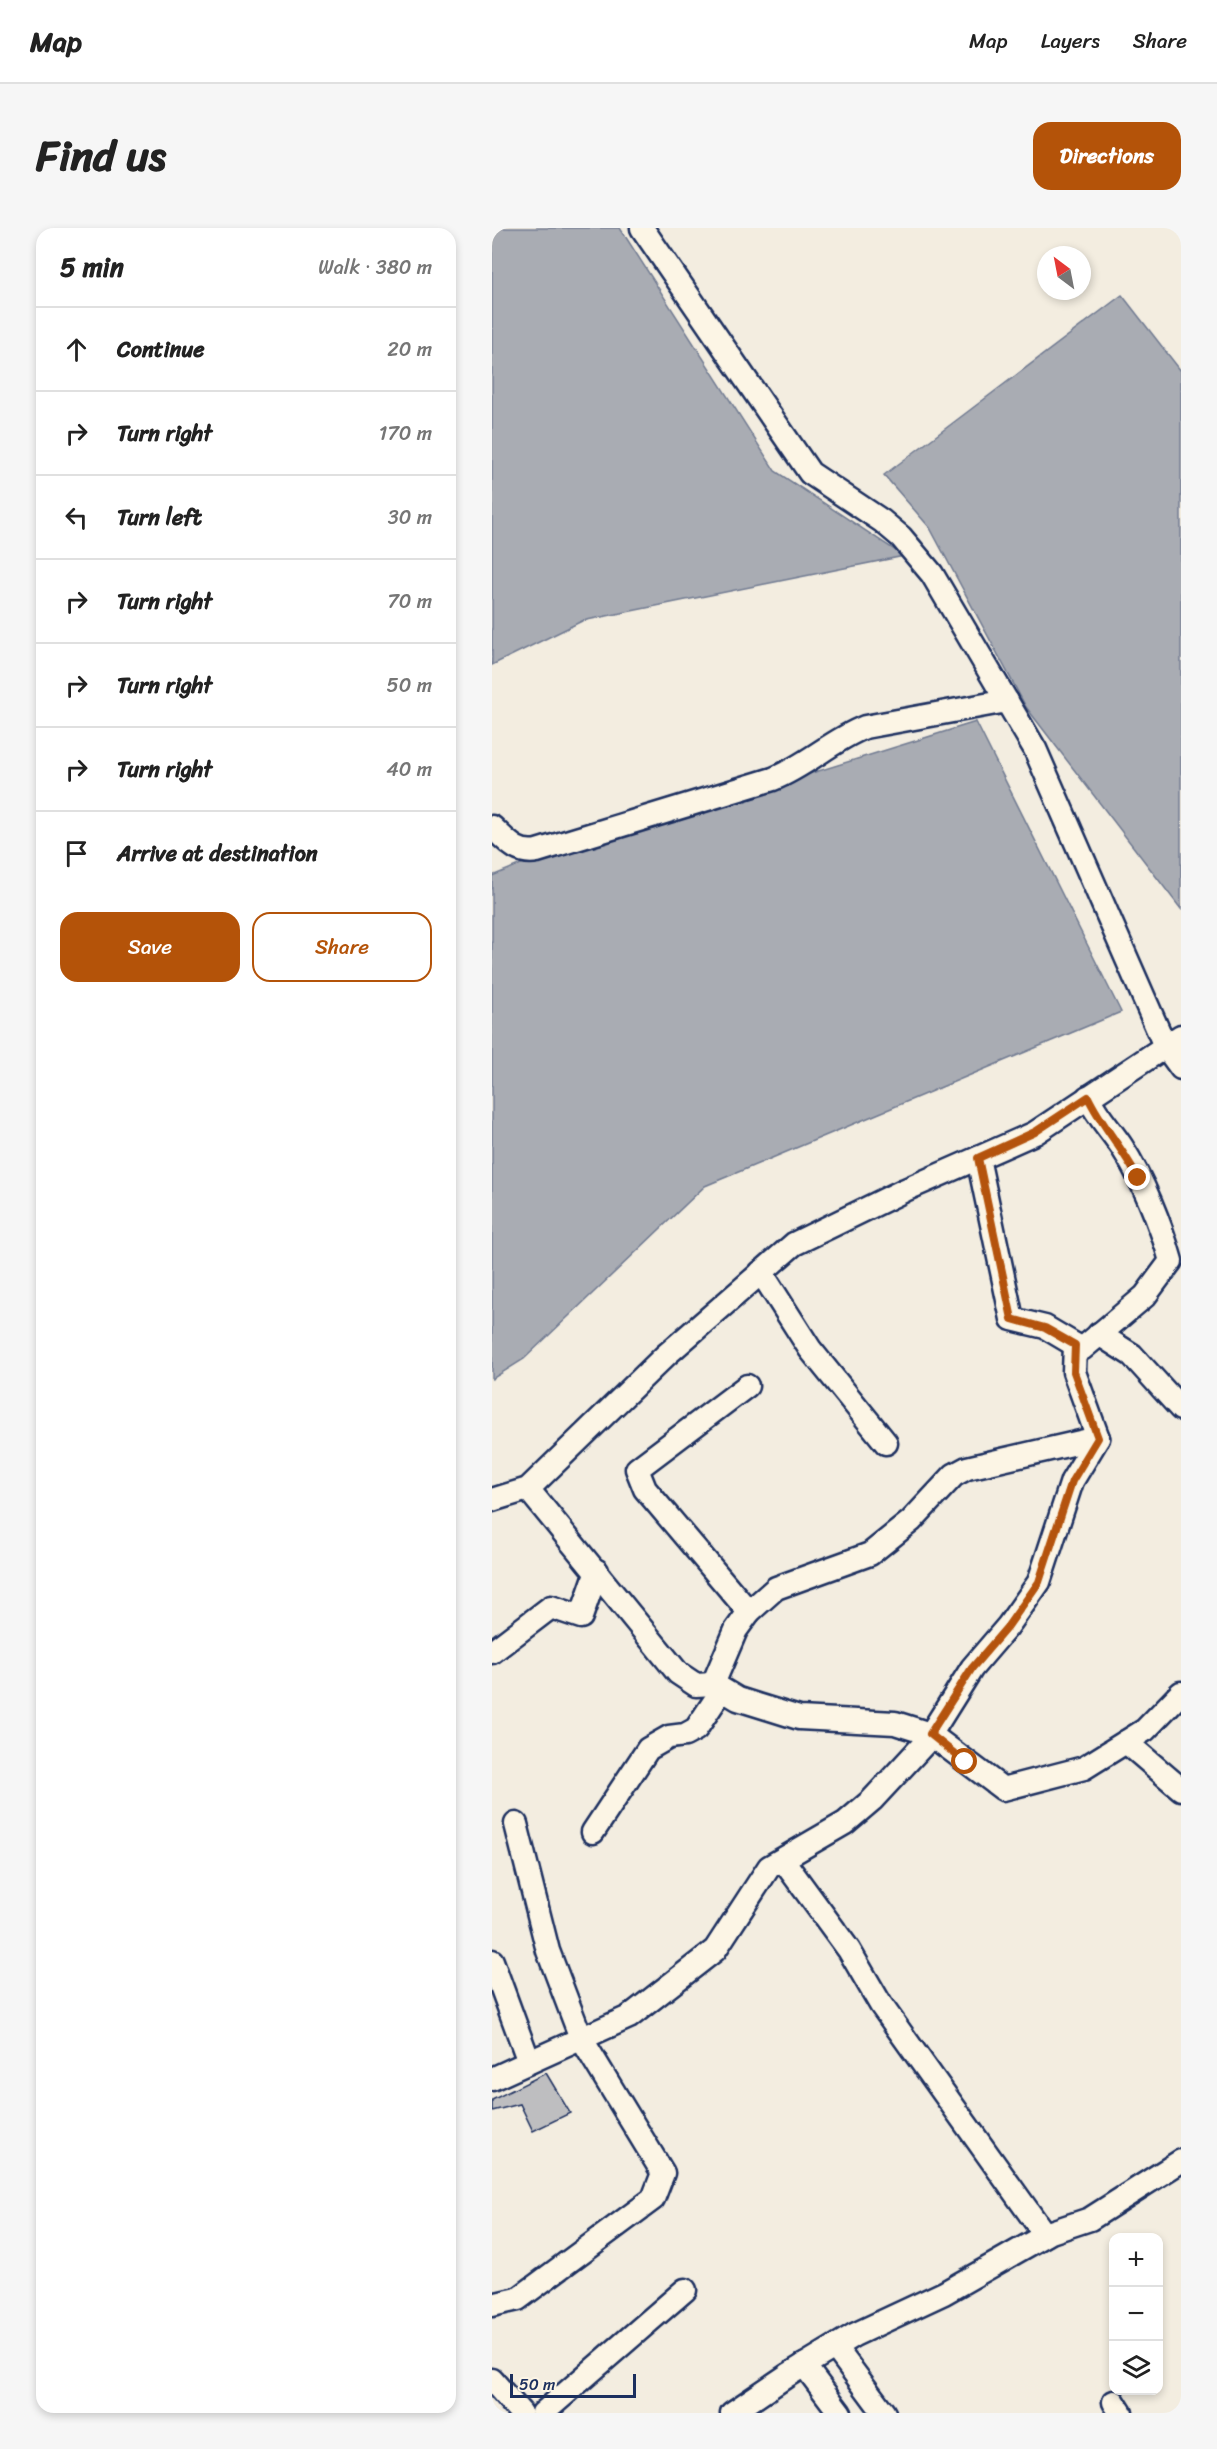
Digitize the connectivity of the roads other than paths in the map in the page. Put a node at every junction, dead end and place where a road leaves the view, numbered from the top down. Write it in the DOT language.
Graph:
graph roads {
  1 [pos="642,228"];
  2 [pos="1007,701"];
  3 [pos="492,827"];
  4 [pos="1173,1041"];
  5 [pos="1181,1068"];
  6 [pos="1088,1097"];
  7 [pos="978,1158"];
  8 [pos="761,1272"];
  9 [pos="1173,1275"];
  10 [pos="1099,1334"];
  11 [pos="1075,1345"];
  12 [pos="747,1386"];
  13 [pos="1181,1409"];
  14 [pos="1098,1438"];
  15 [pos="886,1443"];
  16 [pos="528,1489"];
  17 [pos="492,1500"];
  18 [pos="597,1571"];
  19 [pos="749,1612"];
  20 [pos="492,1652"];
  21 [pos="717,1687"];
  22 [pos="1181,1692"];
  23 [pos="930,1734"];
  24 [pos="1126,1742"];
  25 [pos="1181,1789"];
  26 [pos="516,1824"];
  27 [pos="593,1832"];
  28 [pos="783,1860"];
  29 [pos="492,1961"];
  30 [pos="580,2038"];
  31 [pos="529,2062"];
  32 [pos="497,2074"];
  33 [pos="1181,2161"];
  34 [pos="1045,2235"];
  35 [pos="685,2290"];
  36 [pos="492,2306"];
  37 [pos="835,2347"];
  38 [pos="804,2365"];
  39 [pos="492,2380"];
  40 [pos="521,2413"];
  41 [pos="543,2413"];
  42 [pos="732,2413"];
  43 [pos="840,2413"];
  44 [pos="884,2413"];
  1 -- 2 [label="street"];
  2 -- 3 [label="street"];
  2 -- 4 [label="street"];
  4 -- 5 [label="street"];
  4 -- 6 [label="street"];
  6 -- 7 [label="street"];
  6 -- 9 [label="street"];
  7 -- 8 [label="street"];
  7 -- 11 [label="street"];
  8 -- 15 [label="street"];
  8 -- 16 [label="street"];
  9 -- 10 [label="street"];
  10 -- 11 [label="street"];
  10 -- 13 [label="street"];
  11 -- 14 [label="street"];
  12 -- 19 [label="street"];
  14 -- 19 [label="street"];
  14 -- 23 [label="street"];
  16 -- 17 [label="street"];
  16 -- 18 [label="street"];
  18 -- 20 [label="street"];
  18 -- 21 [label="street"];
  19 -- 21 [label="street"];
  21 -- 23 [label="street"];
  21 -- 27 [label="street"];
  22 -- 24 [label="street"];
  23 -- 24 [label="street"];
  23 -- 28 [label="street"];
  24 -- 25 [label="street"];
  26 -- 30 [label="street"];
  28 -- 30 [label="street"];
  28 -- 34 [label="street"];
  29 -- 31 [label="street"];
  30 -- 31 [label="street"];
  30 -- 36 [label="street"];
  31 -- 32 [label="street"];
  33 -- 34 [label="street"];
  34 -- 37 [label="street"];
  35 -- 41 [label="street"];
  37 -- 38 [label="street"];
  37 -- 44 [label="street"];
  38 -- 42 [label="street"];
  38 -- 43 [label="street"];
  39 -- 40 [label="street"];
}
